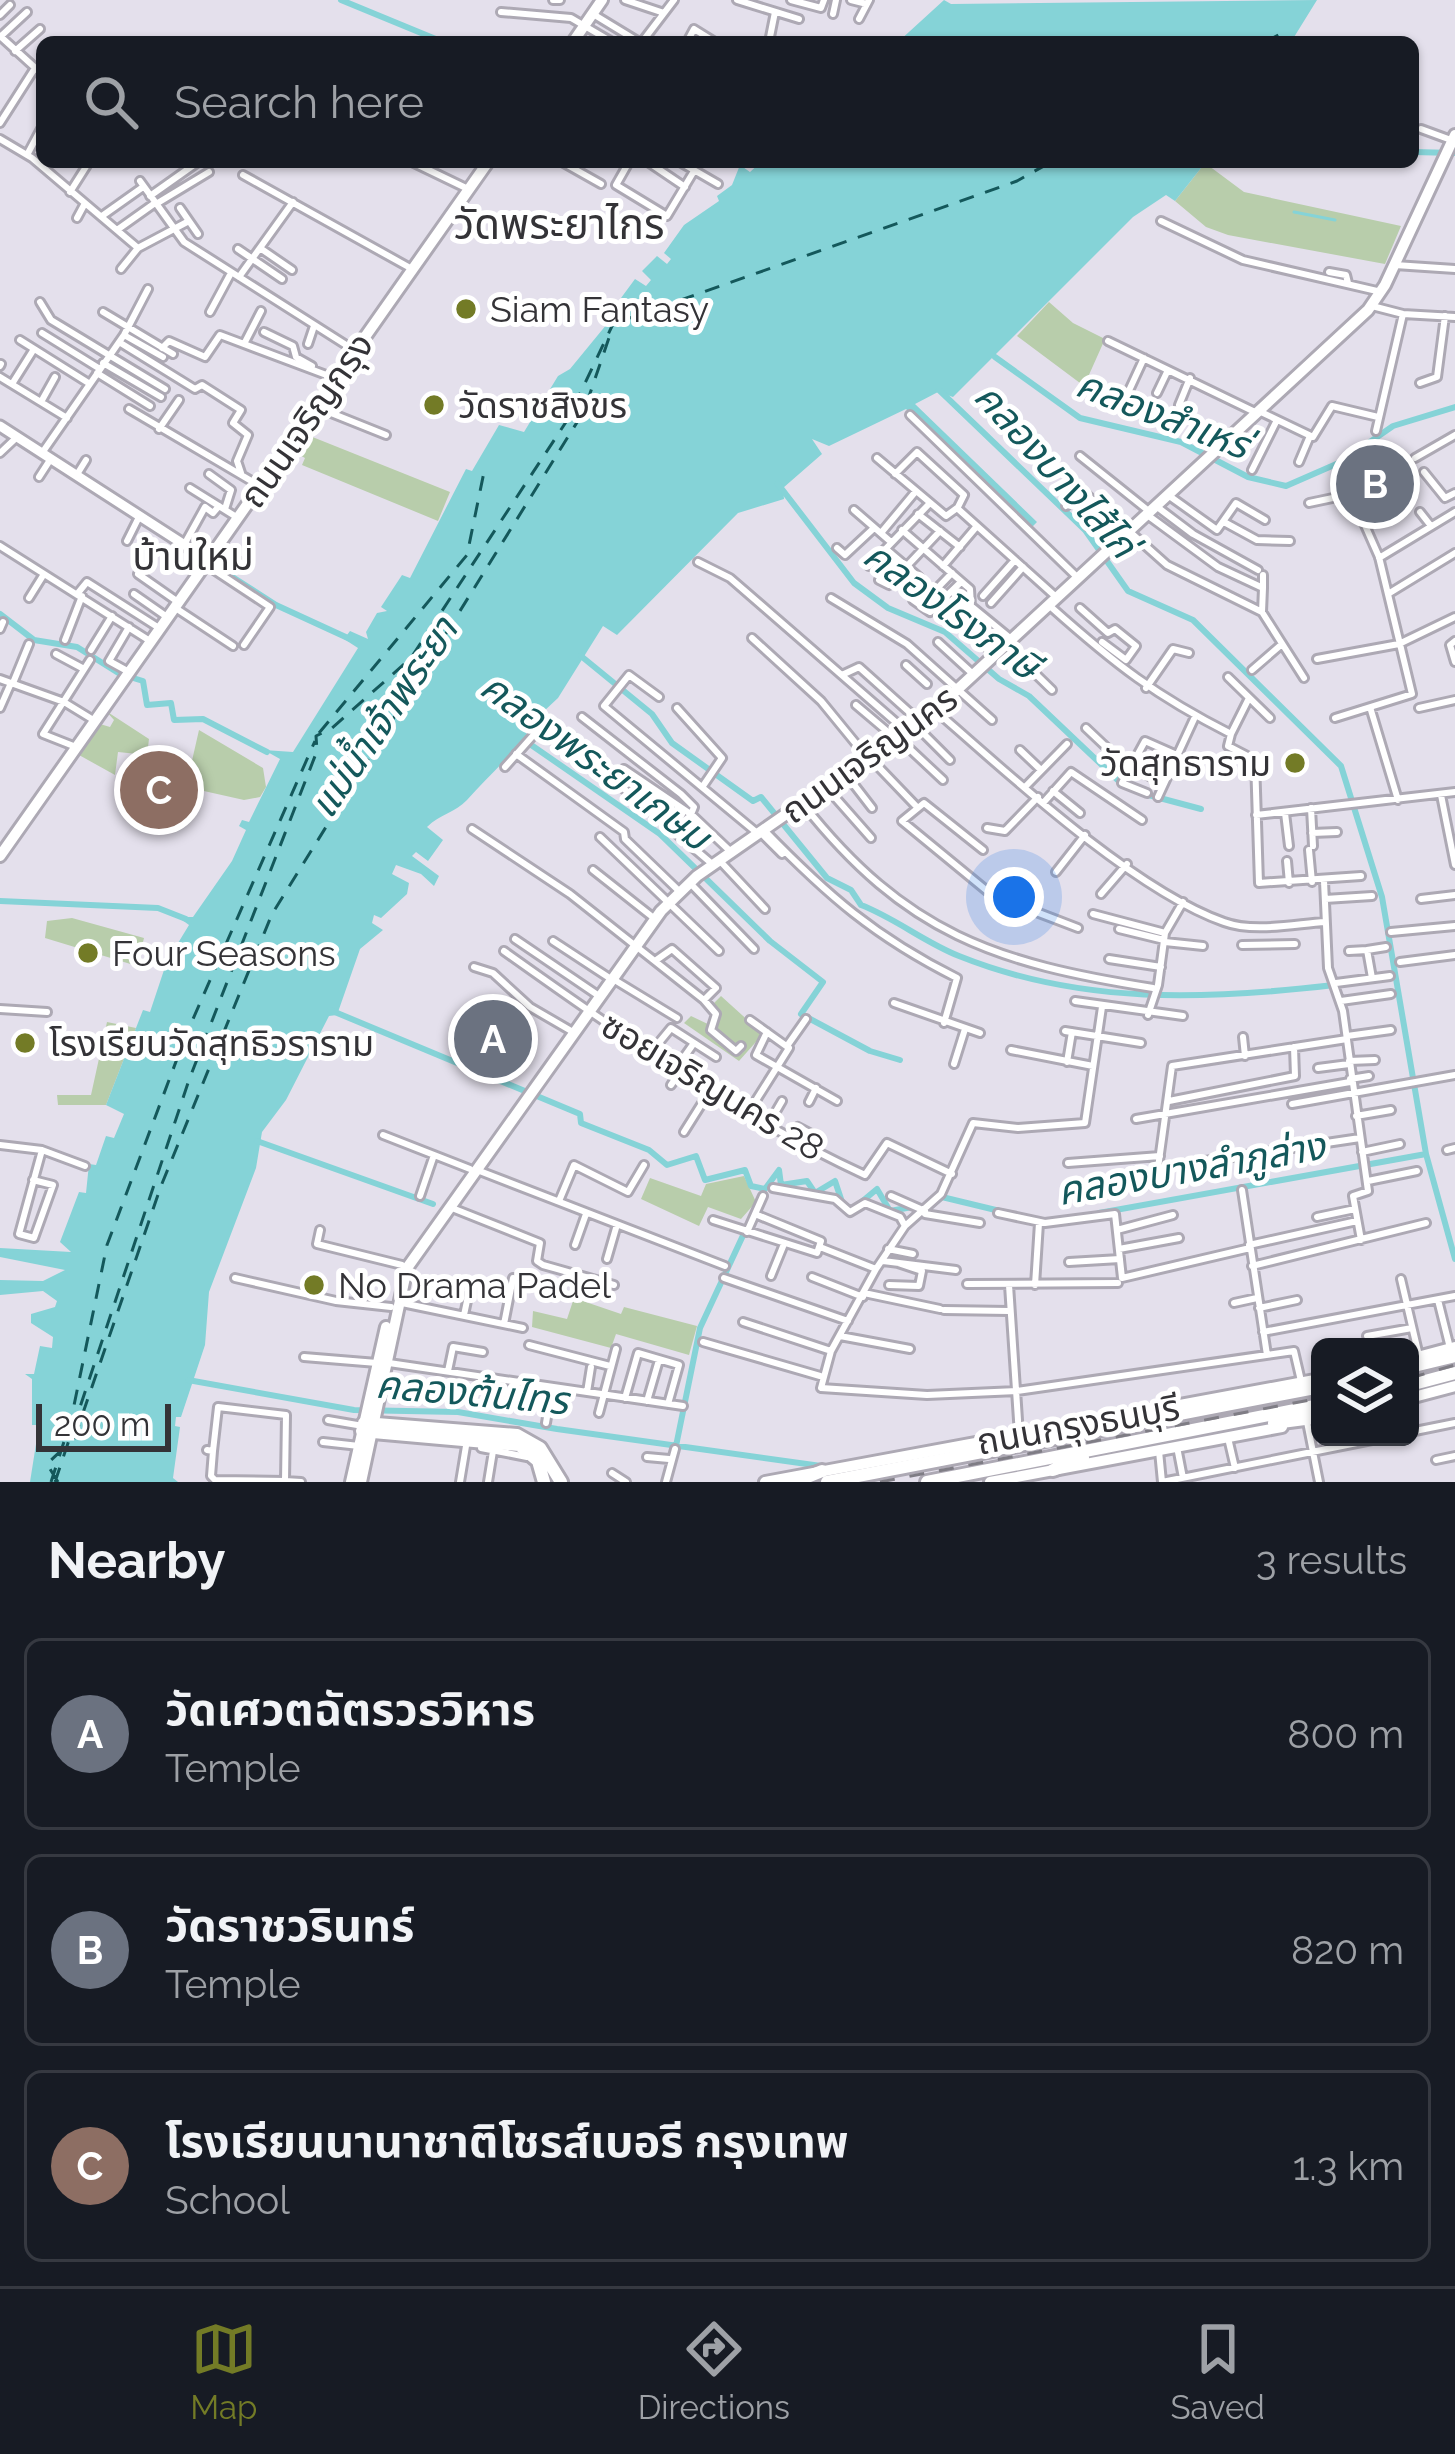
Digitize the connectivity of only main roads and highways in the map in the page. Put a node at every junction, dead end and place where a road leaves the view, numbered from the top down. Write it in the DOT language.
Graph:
graph roads {
  1 [pos="598,4"];
  2 [pos="579,36"];
  3 [pos="1453,140"];
  4 [pos="479,168"];
  5 [pos="6,838"];
  6 [pos="0,856"];
  7 [pos="473,1168"];
  8 [pos="395,1305"];
  9 [pos="1451,1352"];
  10 [pos="1419,1360"];
  11 [pos="1311,1383"];
  12 [pos="1311,1385"];
  13 [pos="1455,1386"];
  14 [pos="1419,1396"];
  15 [pos="1311,1408"];
  16 [pos="369,1419"];
  17 [pos="1311,1420"];
  18 [pos="1311,1420"];
  19 [pos="1144,1422"];
  20 [pos="1068,1426"];
  21 [pos="1189,1432"];
  22 [pos="463,1440"];
  23 [pos="1106,1448"];
  24 [pos="1048,1475"];
  25 [pos="825,1477"];
  26 [pos="561,1481"];
  27 [pos="351,1482"];
  28 [pos="361,1482"];
  29 [pos="544,1482"];
  30 [pos="765,1482"];
  31 [pos="794,1482"];
  32 [pos="927,1482"];
  33 [pos="990,1482"];
  1 -- 2 [label="main road"];
  3 -- 7 [label="main road, ถนนเจริญนคร"];
  4 -- 5 [label="main road, ถนนเจริญกรุง"];
  5 -- 6 [label="main road, ถนนเจริญกรุง"];
  7 -- 8 [label="main road, ถนนเจริญนคร"];
  7 -- 8 [label="main road, ถนนเจริญนคร"];
  8 -- 16 [label="main road, ถนนเจริญนคร"];
  9 -- 10 [label="main road"];
  11 -- 20 [label="main road, ถนนกรุงธนบุรี"];
  12 -- 19 [label="main road, ถนนกรุงธนบุรี"];
  13 -- 14 [label="main road"];
  15 -- 21 [label="main road, ถนนกรุงธนบุรี"];
  16 -- 22 [label="main road"];
  16 -- 27 [label="main road, ถนนเจริญนคร"];
  16 -- 28 [label="main road, ถนนเจริญนคร"];
  17 -- 21 [label="main road"];
  18 -- 24 [label="main road, ถนนกรุงธนบุรี"];
  19 -- 20 [label="main road"];
  19 -- 25 [label="main road, ถนนกรุงธนบุรี"];
  20 -- 25 [label="main road, ถนนกรุงธนบุรี"];
  21 -- 23 [label="main road, ถนนกรุงธนบุรี"];
  22 -- 26 [label="main road"];
  22 -- 29 [label="main road"];
  23 -- 24 [label="main road"];
  23 -- 32 [label="main road, ถนนกรุงธนบุรี"];
  24 -- 33 [label="main road, ถนนกรุงธนบุรี"];
  25 -- 30 [label="main road, ถนนกรุงธนบุรี"];
  25 -- 31 [label="main road"];
}
